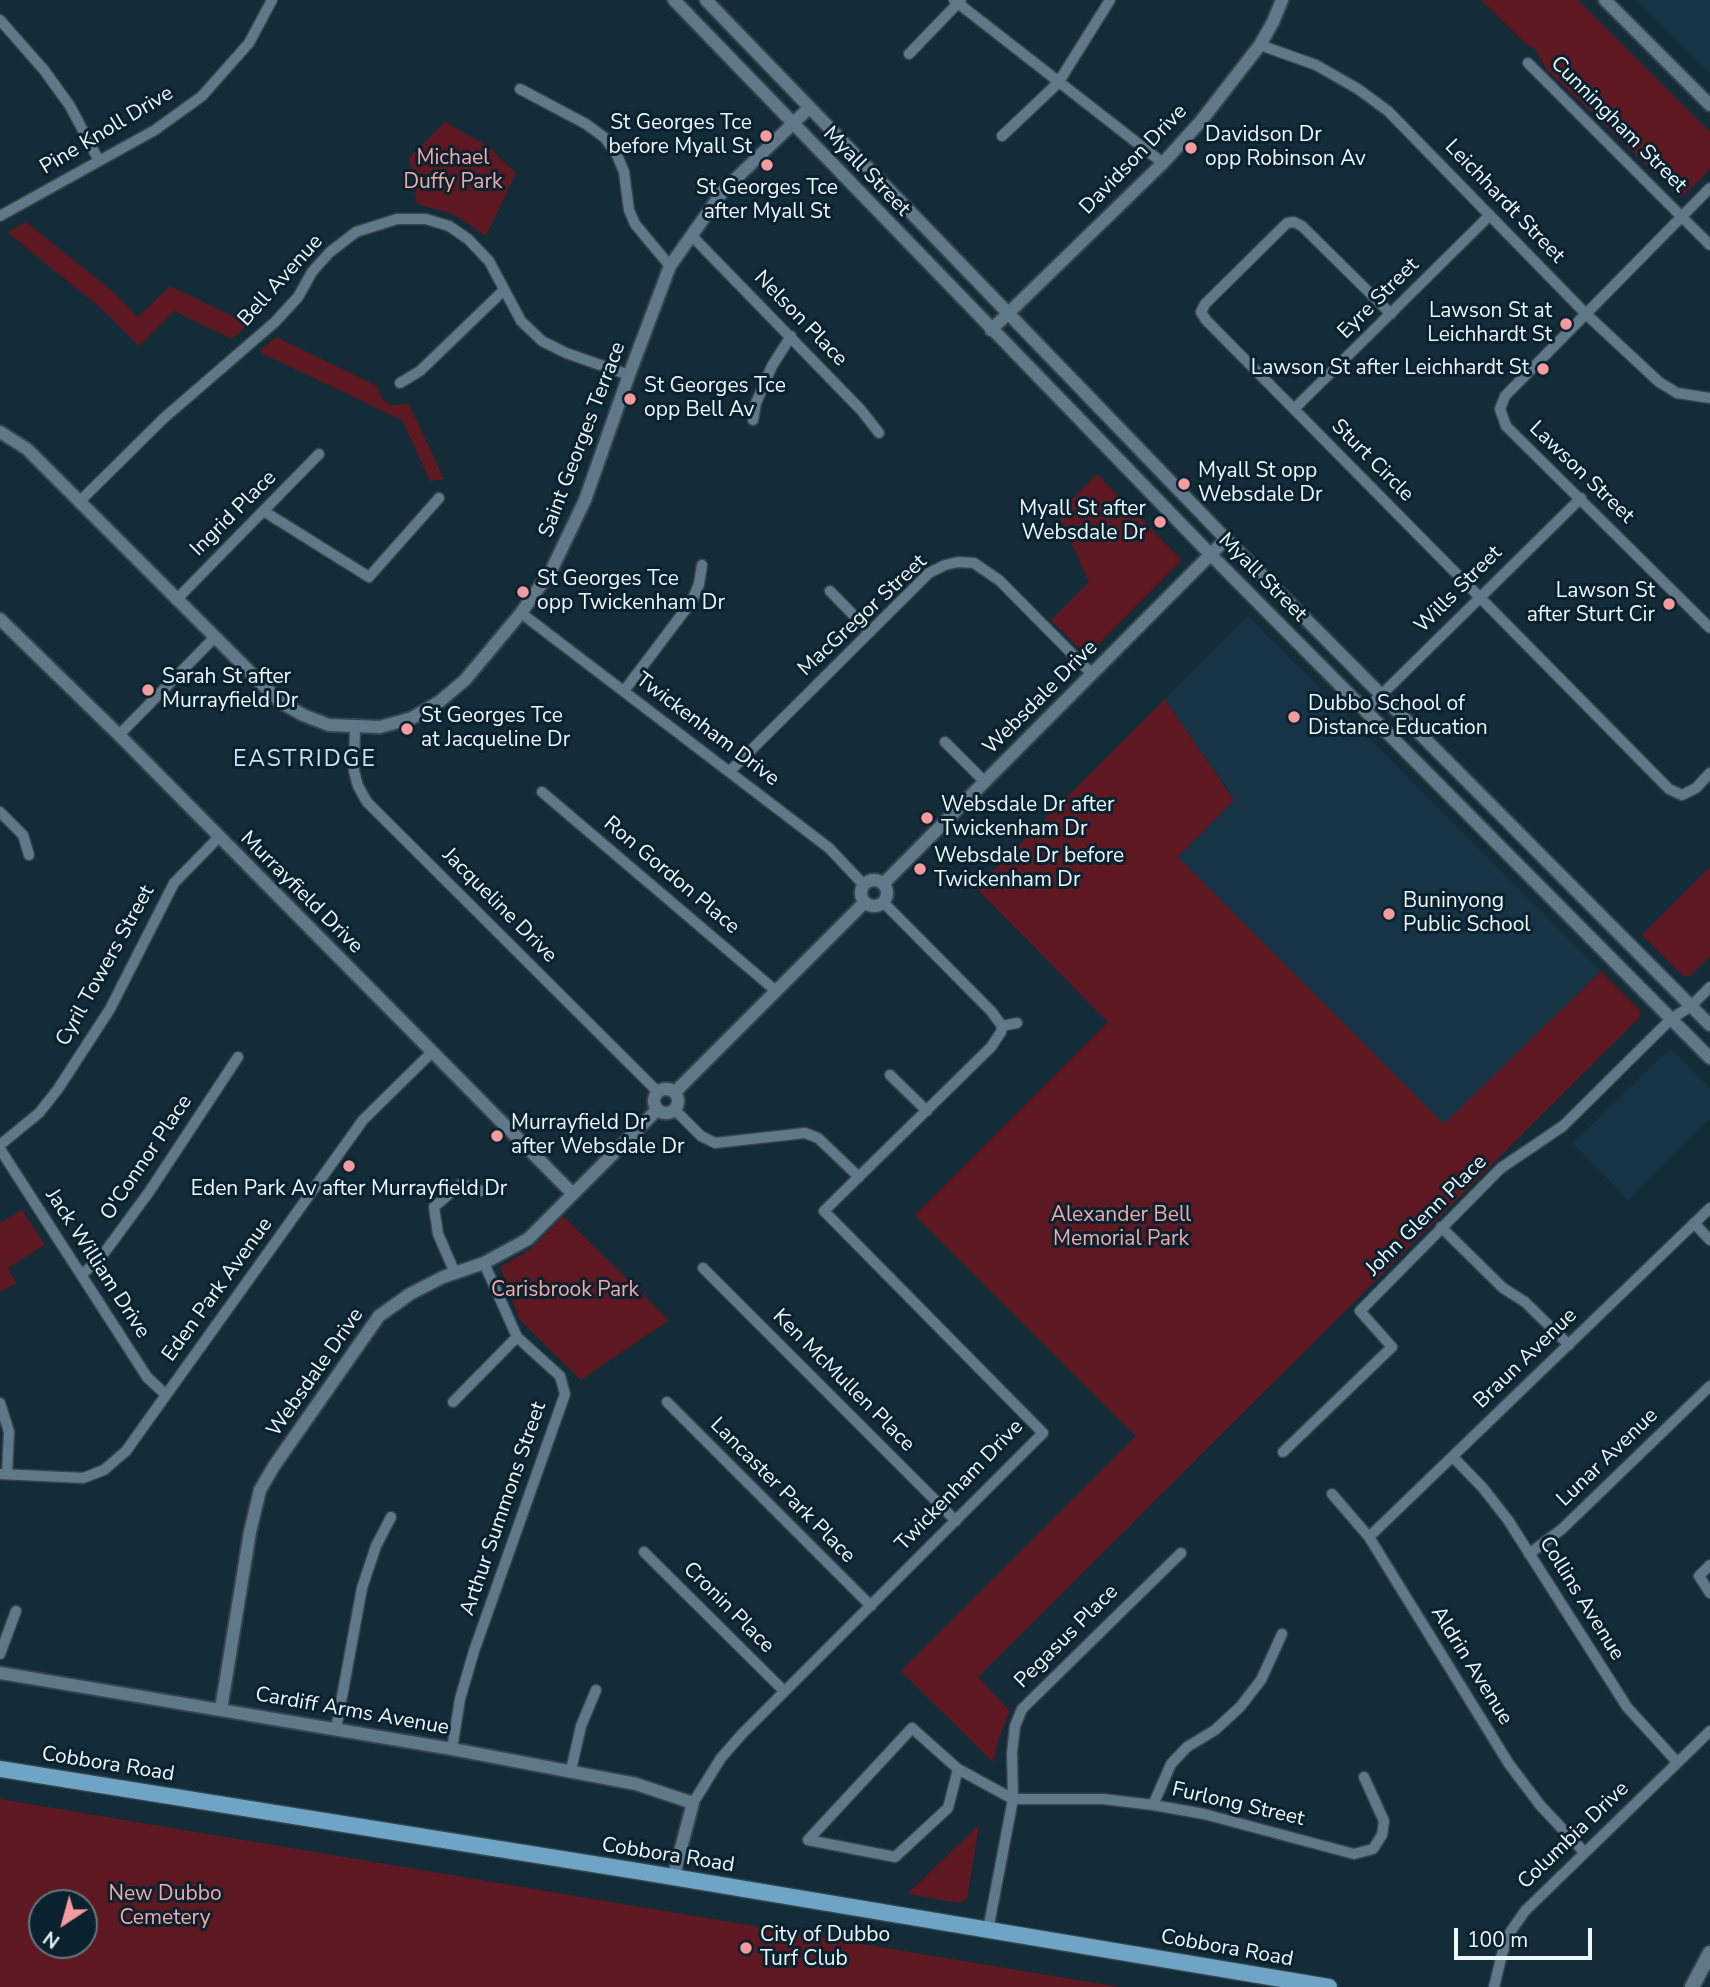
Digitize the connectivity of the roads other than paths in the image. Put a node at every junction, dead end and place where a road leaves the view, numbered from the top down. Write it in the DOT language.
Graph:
graph roads {
  1 [pos="272,0"];
  2 [pos="674,0"];
  3 [pos="706,0"];
  4 [pos="1110,0"];
  5 [pos="1282,0"];
  6 [pos="1605,0"];
  7 [pos="958,1"];
  8 [pos="0,20"];
  9 [pos="1260,45"];
  10 [pos="909,54"];
  11 [pos="1528,63"];
  12 [pos="1058,83"];
  13 [pos="520,89"];
  14 [pos="1710,105"];
  15 [pos="809,108"];
  16 [pos="793,124"];
  17 [pos="1002,136"];
  18 [pos="99,161"];
  19 [pos="1163,163"];
  20 [pos="1710,188"];
  21 [pos="1490,215"];
  22 [pos="0,216"];
  23 [pos="1681,216"];
  24 [pos="691,235"];
  25 [pos="1710,245"];
  26 [pos="670,266"];
  27 [pos="504,290"];
  28 [pos="1007,314"];
  29 [pos="1391,314"];
  30 [pos="1586,314"];
  31 [pos="991,330"];
  32 [pos="791,336"];
  33 [pos="629,375"];
  34 [pos="400,383"];
  35 [pos="1710,398"];
  36 [pos="1294,409"];
  37 [pos="753,420"];
  38 [pos="0,432"];
  39 [pos="879,433"];
  40 [pos="319,454"];
  41 [pos="439,498"];
  42 [pos="1581,498"];
  43 [pos="79,502"];
  44 [pos="265,512"];
  45 [pos="1226,539"];
  46 [pos="1211,555"];
  47 [pos="702,565"];
  48 [pos="830,591"];
  49 [pos="1479,597"];
  50 [pos="176,600"];
  51 [pos="521,613"];
  52 [pos="0,619"];
  53 [pos="1710,628"];
  54 [pos="870,632"];
  55 [pos="214,638"];
  56 [pos="1092,674"];
  57 [pos="624,691"];
  58 [pos="1382,695"];
  59 [pos="1366,710"];
  60 [pos="355,727"];
  61 [pos="119,734"];
  62 [pos="945,742"];
  63 [pos="730,771"];
  64 [pos="1710,774"];
  65 [pos="985,782"];
  66 [pos="542,792"];
  67 [pos="0,812"];
  68 [pos="219,837"];
  69 [pos="29,855"];
  70 [pos="883,884"];
  71 [pos="864,885"];
  72 [pos="865,902"];
  73 [pos="883,902"];
  74 [pos="1710,987"];
  75 [pos="776,991"];
  76 [pos="1691,1006"];
  77 [pos="1671,1019"];
  78 [pos="1017,1023"];
  79 [pos="1710,1025"];
  80 [pos="1002,1026"];
  81 [pos="432,1052"];
  82 [pos="238,1057"];
  83 [pos="1710,1058"];
  84 [pos="890,1075"];
  85 [pos="657,1092"];
  86 [pos="675,1092"];
  87 [pos="657,1110"];
  88 [pos="675,1110"];
  89 [pos="927,1111"];
  90 [pos="0,1147"];
  91 [pos="859,1177"];
  92 [pos="481,1191"];
  93 [pos="573,1195"];
  94 [pos="1710,1208"];
  95 [pos="1694,1223"];
  96 [pos="1441,1227"];
  97 [pos="1710,1240"];
  98 [pos="484,1263"];
  99 [pos="704,1268"];
  100 [pos="455,1273"];
  101 [pos="82,1274"];
  102 [pos="517,1337"];
  103 [pos="1569,1345"];
  104 [pos="1710,1387"];
  105 [pos="166,1395"];
  106 [pos="453,1402"];
  107 [pos="667,1402"];
  108 [pos="0,1403"];
  109 [pos="1283,1452"];
  110 [pos="1453,1457"];
  111 [pos="4,1474"];
  112 [pos="1332,1494"];
  113 [pos="391,1517"];
  114 [pos="956,1521"];
  115 [pos="1369,1537"];
  116 [pos="644,1552"];
  117 [pos="1181,1553"];
  118 [pos="1529,1554"];
  119 [pos="1710,1565"];
  120 [pos="1710,1593"];
  121 [pos="871,1606"];
  122 [pos="16,1611"];
  123 [pos="1282,1634"];
  124 [pos="0,1654"];
  125 [pos="0,1673"];
  126 [pos="596,1690"];
  127 [pos="784,1691"];
  128 [pos="221,1709"];
  129 [pos="336,1729"];
  130 [pos="1710,1731"];
  131 [pos="452,1749"];
  132 [pos="1677,1762"];
  133 [pos="0,1769"];
  134 [pos="958,1769"];
  135 [pos="571,1770"];
  136 [pos="1364,1777"];
  137 [pos="1013,1799"];
  138 [pos="694,1803"];
  139 [pos="1153,1805"];
  140 [pos="1584,1852"];
  141 [pos="673,1878"];
  142 [pos="988,1930"];
  143 [pos="1710,1953"];
  144 [pos="1329,1987"];
  145 [pos="1494,1987"];
  146 [pos="1692,1987"];
  1 -- 18 [label="street, Pine Knoll Drive"];
  2 -- 16 [label="street, Myall Street"];
  3 -- 15 [label="street, Myall Street"];
  4 -- 12 [label="street"];
  5 -- 9 [label="street, Davidson Drive"];
  6 -- 14 [label="street"];
  7 -- 10 [label="street"];
  7 -- 12 [label="street"];
  8 -- 18 [label="street"];
  9 -- 19 [label="street, Davidson Drive"];
  9 -- 21 [label="street, Leichhardt Street"];
  11 -- 23 [label="street, Cunningham Street"];
  12 -- 17 [label="street"];
  12 -- 19 [label="street"];
  13 -- 26 [label="street"];
  15 -- 16 [label="street, Saint Georges Terrace"];
  15 -- 28 [label="street, Myall Street"];
  16 -- 24 [label="street, Saint Georges Terrace"];
  16 -- 31 [label="street, Myall Street"];
  18 -- 22 [label="street, Pine Knoll Drive"];
  19 -- 28 [label="street, Davidson Drive"];
  20 -- 23 [label="street, Lawson Street"];
  21 -- 29 [label="street, Eyre Street"];
  21 -- 30 [label="street, Leichhardt Street"];
  23 -- 25 [label="street, Cunningham Street"];
  23 -- 30 [label="street, Lawson Street"];
  24 -- 26 [label="street, Saint Georges Terrace"];
  24 -- 32 [label="street, Nelson Place"];
  26 -- 33 [label="street, Saint Georges Terrace"];
  27 -- 33 [label="street, Bell Avenue"];
  27 -- 34 [label="street"];
  27 -- 43 [label="street, Bell Avenue"];
  28 -- 31 [label="street, Davidson Drive"];
  28 -- 45 [label="street, Myall Street"];
  29 -- 36 [label="street, Eyre Street"];
  29 -- 36 [label="street, Sturt Circle"];
  30 -- 35 [label="street, Leichhardt Street"];
  30 -- 42 [label="street, Lawson Street"];
  31 -- 46 [label="street, Myall Street"];
  32 -- 37 [label="street"];
  32 -- 39 [label="street, Nelson Place"];
  33 -- 51 [label="street, Saint Georges Terrace"];
  36 -- 49 [label="street, Sturt Circle"];
  38 -- 43 [label="street, Saint Georges Terrace"];
  40 -- 44 [label="street, Ingrid Place"];
  41 -- 44 [label="street"];
  42 -- 49 [label="street, Wills Street"];
  42 -- 53 [label="street, Lawson Street"];
  43 -- 50 [label="street, Saint Georges Terrace"];
  44 -- 50 [label="street, Ingrid Place"];
  45 -- 46 [label="street, Websdale Drive"];
  45 -- 58 [label="street, Myall Street"];
  46 -- 56 [label="street, Websdale Drive"];
  46 -- 59 [label="street, Myall Street"];
  47 -- 57 [label="street"];
  48 -- 54 [label="street"];
  49 -- 58 [label="street, Wills Street"];
  49 -- 64 [label="street, Sturt Circle"];
  50 -- 55 [label="street, Saint Georges Terrace"];
  51 -- 57 [label="street, Twickenham Drive"];
  51 -- 60 [label="street, Saint Georges Terrace"];
  52 -- 61 [label="street, Murrayfield Drive"];
  54 -- 56 [label="street, MacGregor Street"];
  54 -- 63 [label="street, MacGregor Street"];
  55 -- 60 [label="street, Saint Georges Terrace"];
  55 -- 61 [label="street"];
  56 -- 65 [label="street, Websdale Drive"];
  57 -- 63 [label="street, Twickenham Drive"];
  58 -- 59 [label="street, Wills Street"];
  58 -- 76 [label="street, Myall Street"];
  59 -- 77 [label="street, Myall Street"];
  60 -- 85 [label="street, Jacqueline Drive"];
  61 -- 68 [label="street, Murrayfield Drive"];
  62 -- 65 [label="street"];
  63 -- 71 [label="street, Twickenham Drive"];
  65 -- 70 [label="street, Websdale Drive"];
  66 -- 75 [label="street, Ron Gordon Place"];
  67 -- 69 [label="street"];
  68 -- 81 [label="street, Murrayfield Drive"];
  68 -- 90 [label="street, Cyril Towers Street"];
  70 -- 71 [label="street"];
  70 -- 73 [label="street"];
  71 -- 72 [label="street"];
  72 -- 73 [label="street"];
  72 -- 75 [label="street"];
  73 -- 80 [label="street"];
  74 -- 76 [label="street, John Glenn Place"];
  75 -- 86 [label="street"];
  76 -- 77 [label="street, John Glenn Place"];
  76 -- 79 [label="street, Myall Street"];
  77 -- 83 [label="street, Myall Street"];
  77 -- 96 [label="street, John Glenn Place"];
  78 -- 80 [label="street"];
  80 -- 89 [label="street, Twickenham Drive"];
  81 -- 93 [label="street, Murrayfield Drive"];
  81 -- 105 [label="street, Eden Park Avenue"];
  82 -- 101 [label="street, O'Connor Place"];
  84 -- 89 [label="street"];
  85 -- 86 [label="street"];
  85 -- 87 [label="street"];
  86 -- 88 [label="street"];
  87 -- 88 [label="street"];
  87 -- 93 [label="street, Websdale Drive"];
  88 -- 91 [label="street"];
  89 -- 91 [label="street, Twickenham Drive"];
  90 -- 101 [label="street, Jack William Drive"];
  91 -- 114 [label="street, Twickenham Drive"];
  92 -- 100 [label="street"];
  93 -- 98 [label="street, Websdale Drive"];
  94 -- 95 [label="street, Braun Avenue"];
  95 -- 97 [label="street"];
  95 -- 103 [label="street, Braun Avenue"];
  96 -- 103 [label="street"];
  96 -- 109 [label="street, John Glenn Place"];
  98 -- 100 [label="street, Websdale Drive"];
  98 -- 102 [label="street, Arthur Summons Street"];
  99 -- 114 [label="street, Ken McMullen Place"];
  100 -- 128 [label="street, Websdale Drive"];
  101 -- 105 [label="street, Jack William Drive"];
  102 -- 106 [label="street"];
  102 -- 131 [label="street, Arthur Summons Street"];
  103 -- 110 [label="street, Braun Avenue"];
  104 -- 118 [label="street, Lunar Avenue"];
  105 -- 111 [label="street, Eden Park Avenue"];
  107 -- 121 [label="street, Lancaster Park Place"];
  108 -- 111 [label="street"];
  110 -- 115 [label="street, Braun Avenue"];
  110 -- 118 [label="street, Collins Avenue"];
  112 -- 115 [label="street, Aldrin Avenue"];
  113 -- 129 [label="street"];
  114 -- 121 [label="street, Twickenham Drive"];
  115 -- 140 [label="street, Aldrin Avenue"];
  116 -- 127 [label="street, Cronin Place"];
  117 -- 137 [label="street, Pegasus Place"];
  118 -- 132 [label="street, Collins Avenue"];
  119 -- 120 [label="street"];
  121 -- 127 [label="street, Twickenham Drive"];
  122 -- 124 [label="street"];
  123 -- 139 [label="street"];
  125 -- 128 [label="street, Cardiff Arms Avenue"];
  126 -- 135 [label="street"];
  127 -- 138 [label="street, Twickenham Drive"];
  128 -- 129 [label="street, Cardiff Arms Avenue"];
  129 -- 131 [label="street, Cardiff Arms Avenue"];
  130 -- 132 [label="street, Columbia Drive"];
  131 -- 135 [label="street, Cardiff Arms Avenue"];
  132 -- 140 [label="street, Columbia Drive"];
  133 -- 141 [label="main road, Cobbora Road"];
  134 -- 134 [label="street"];
  134 -- 137 [label="street"];
  135 -- 138 [label="street, Cardiff Arms Avenue"];
  136 -- 139 [label="street, Furlong Street"];
  137 -- 139 [label="street, Furlong Street"];
  137 -- 142 [label="street, Pegasus Place"];
  138 -- 141 [label="street, Twickenham Drive"];
  140 -- 145 [label="street, Columbia Drive"];
  141 -- 142 [label="main road, Cobbora Road"];
  142 -- 144 [label="main road, Cobbora Road"];
  143 -- 146 [label="main road"];
}
